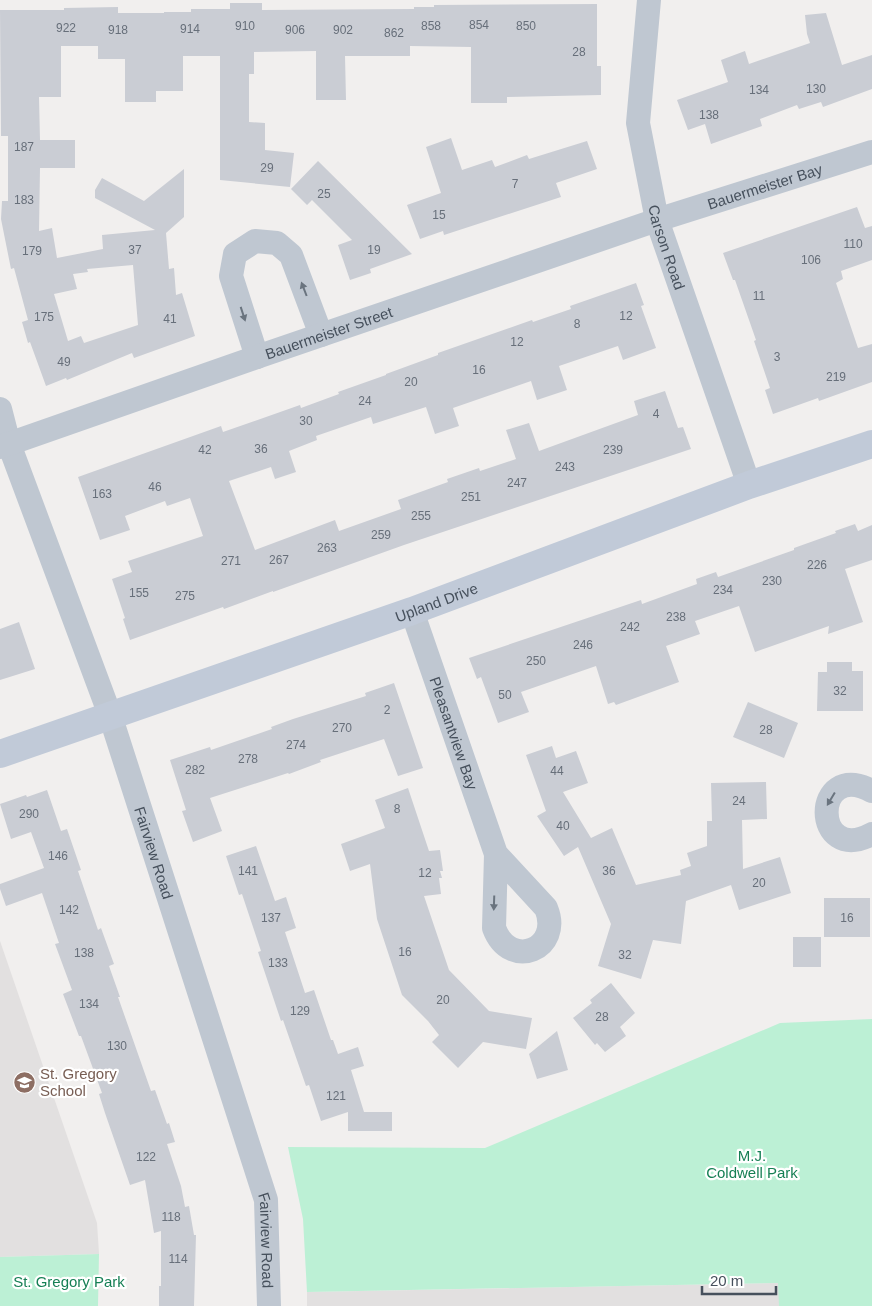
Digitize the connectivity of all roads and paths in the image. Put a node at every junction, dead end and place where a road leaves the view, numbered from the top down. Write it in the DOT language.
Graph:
graph roads {
  1 [pos="649,0"];
  2 [pos="872,152"];
  3 [pos="657,220"];
  4 [pos="321,335"];
  5 [pos="257,357"];
  6 [pos="0,409"];
  7 [pos="872,444"];
  8 [pos="5,445"];
  9 [pos="748,485"];
  10 [pos="412,611"];
  11 [pos="110,715"];
  12 [pos="0,754"];
  13 [pos="872,791"];
  14 [pos="872,834"];
  15 [pos="496,854"];
  16 [pos="269,1306"];
  1 -- 3 [label="street, Carson Road"];
  2 -- 3 [label="street, Bauermeister Bay"];
  3 -- 4 [label="street, Bauermeister Street"];
  3 -- 9 [label="street, Carson Road"];
  4 -- 5 [label="street, Bauermeister Street"];
  4 -- 5 [label="street, one-way"];
  5 -- 8 [label="street, Bauermeister Street"];
  6 -- 8 [label="street, Fairview Road"];
  7 -- 9 [label="street, Upland Drive"];
  8 -- 11 [label="street, Fairview Road"];
  9 -- 10 [label="street, Upland Drive"];
  10 -- 11 [label="street, Upland Drive"];
  10 -- 15 [label="street, Pleasantview Bay"];
  11 -- 12 [label="street, Upland Drive"];
  11 -- 16 [label="street, Fairview Road"];
  13 -- 14 [label="street, one-way"];
}
